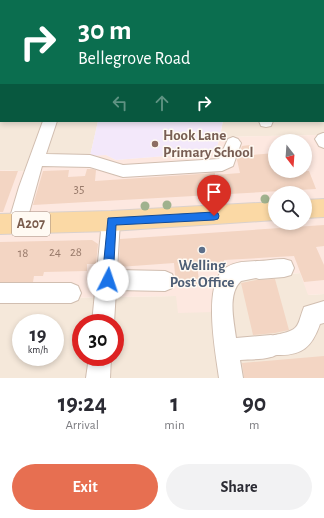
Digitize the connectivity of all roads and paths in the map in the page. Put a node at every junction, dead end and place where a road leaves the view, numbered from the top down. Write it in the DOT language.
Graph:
graph roads {
  1 [pos="50,122"];
  2 [pos="324,139"];
  3 [pos="324,142"];
  4 [pos="233,143"];
  5 [pos="37,160"];
  6 [pos="324,208"];
  7 [pos="312,209"];
  8 [pos="268,211"];
  9 [pos="111,221"];
  10 [pos="9,224"];
  11 [pos="284,268"];
  12 [pos="108,280"];
  13 [pos="165,281"];
  14 [pos="0,293"];
  15 [pos="71,293"];
  16 [pos="324,312"];
  17 [pos="105,314"];
  18 [pos="227,350"];
  19 [pos="99,366"];
  20 [pos="98,378"];
  21 [pos="231,378"];
  1 -- 5 [label="street"];
  2 -- 3 [label="street"];
  4 -- 5 [label="street"];
  5 -- 10 [label="street"];
  6 -- 7 [label="main road"];
  8 -- 9 [label="main road, A207"];
  9 -- 10 [label="main road, A207"];
  9 -- 12 [label="street"];
  11 -- 18 [label="street"];
  12 -- 13 [label="street"];
  12 -- 17 [label="street"];
  14 -- 15 [label="street"];
  16 -- 18 [label="street"];
  18 -- 21 [label="street"];
  19 -- 20 [label="street"];
}
